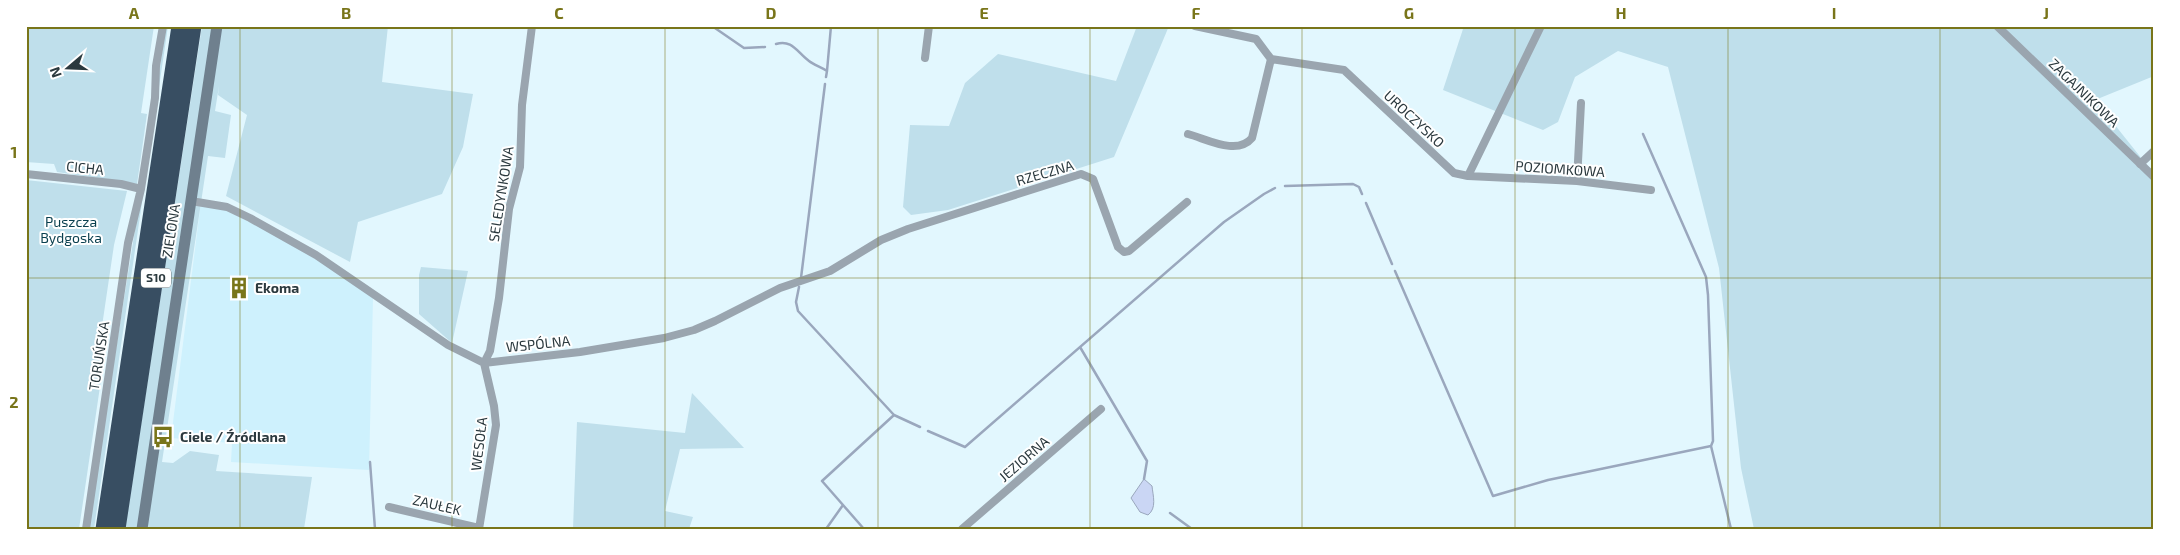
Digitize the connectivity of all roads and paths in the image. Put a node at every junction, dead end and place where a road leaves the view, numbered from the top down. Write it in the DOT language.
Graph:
graph roads {
  1 [pos="163,26"];
  2 [pos="179,26"];
  3 [pos="194,26"];
  4 [pos="217,26"];
  5 [pos="532,26"];
  6 [pos="928,26"];
  7 [pos="1195,26"];
  8 [pos="1541,26"];
  9 [pos="1997,26"];
  10 [pos="925,58"];
  11 [pos="1270,59"];
  12 [pos="1581,103"];
  13 [pos="1188,134"];
  14 [pos="2154,151"];
  15 [pos="2140,164"];
  16 [pos="26,174"];
  17 [pos="1468,176"];
  18 [pos="2154,177"];
  19 [pos="1577,181"];
  20 [pos="141,188"];
  21 [pos="1651,190"];
  22 [pos="191,201"];
  23 [pos="1187,202"];
  24 [pos="908,229"];
  25 [pos="484,363"];
  26 [pos="1101,409"];
  27 [pos="389,507"];
  28 [pos="479,528"];
  29 [pos="86,529"];
  30 [pos="103,529"];
  31 [pos="118,529"];
  32 [pos="142,529"];
  33 [pos="962,529"];
  1 -- 20 [label="street"];
  2 -- 30 [label="highway, S10"];
  3 -- 31 [label="highway, S10"];
  4 -- 22 [label="street, ZIELONA"];
  5 -- 25 [label="street, SELEDYNKOWA"];
  6 -- 10 [label="street"];
  7 -- 11 [label="street"];
  8 -- 17 [label="street"];
  9 -- 15 [label="street, ZAGAJNIKOWA"];
  11 -- 13 [label="street"];
  11 -- 17 [label="street, UROCZYSKO"];
  12 -- 19 [label="street"];
  14 -- 15 [label="street"];
  15 -- 18 [label="street, ZAGAJNIKOWA"];
  16 -- 20 [label="street, CICHA"];
  17 -- 19 [label="street, POZIOMKOWA"];
  19 -- 21 [label="street, POZIOMKOWA"];
  20 -- 29 [label="street, TORUŃSKA"];
  22 -- 25 [label="street"];
  22 -- 32 [label="street, ZIELONA"];
  23 -- 24 [label="street, RZECZNA"];
  24 -- 25 [label="street, WSPÓLNA"];
  25 -- 28 [label="street, WESOŁA"];
  26 -- 33 [label="street, JEZIORNA"];
  27 -- 28 [label="street, ZAUŁEK"];
}
